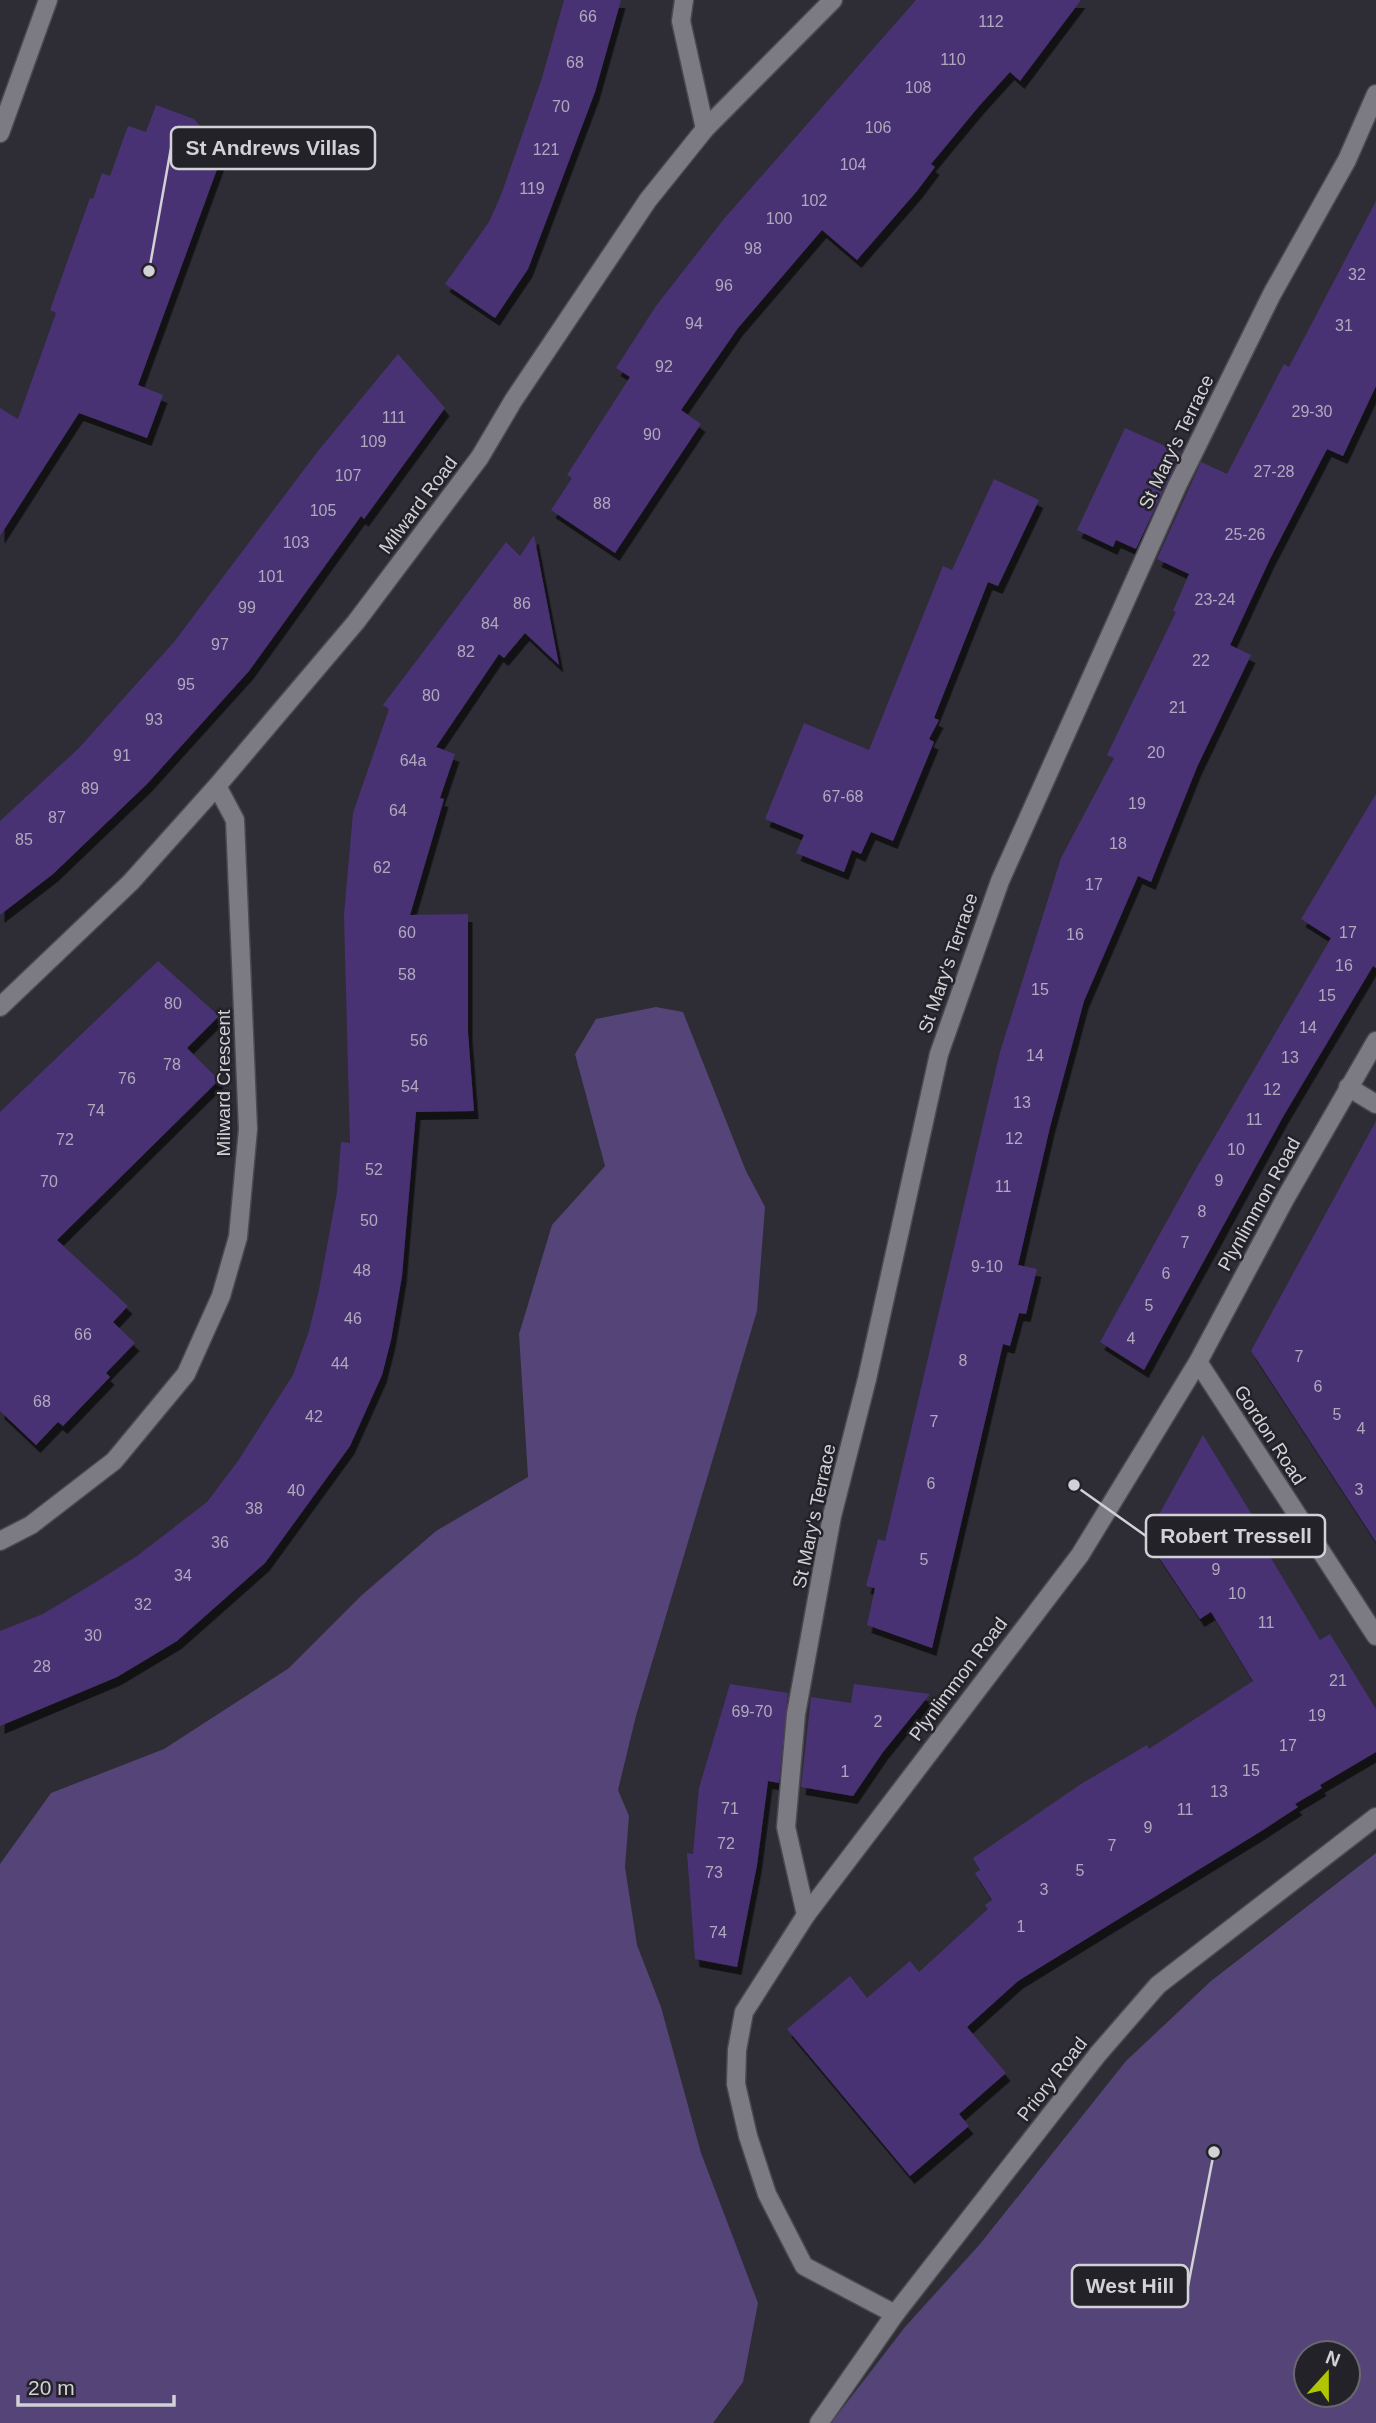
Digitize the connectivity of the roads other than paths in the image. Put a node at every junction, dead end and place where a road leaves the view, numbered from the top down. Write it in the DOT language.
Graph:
graph roads {
  1 [pos="48,0"];
  2 [pos="684,0"];
  3 [pos="833,0"];
  4 [pos="1376,94"];
  5 [pos="705,129"];
  6 [pos="0,133"];
  7 [pos="217,786"];
  8 [pos="0,1007"];
  9 [pos="1376,1041"];
  10 [pos="1348,1087"];
  11 [pos="1376,1104"];
  12 [pos="1198,1362"];
  13 [pos="0,1541"];
  14 [pos="1376,1636"];
  15 [pos="1376,1817"];
  16 [pos="806,1915"];
  17 [pos="895,2314"];
  18 [pos="819,2423"];
  1 -- 6 [label="street"];
  2 -- 5 [label="street"];
  3 -- 5 [label="street, Milward Road"];
  4 -- 16 [label="street, St Mary's Terrace"];
  5 -- 7 [label="street, Milward Road"];
  7 -- 8 [label="street, Milward Road"];
  7 -- 13 [label="street, Milward Crescent"];
  9 -- 10 [label="street, Plynlimmon Road"];
  10 -- 11 [label="street"];
  10 -- 12 [label="street, Plynlimmon Road"];
  12 -- 14 [label="street, Gordon Road"];
  12 -- 16 [label="street, Plynlimmon Road"];
  15 -- 17 [label="street, Priory Road"];
  16 -- 17 [label="street, Plynlimmon Road"];
  17 -- 18 [label="street, Priory Road"];
}
